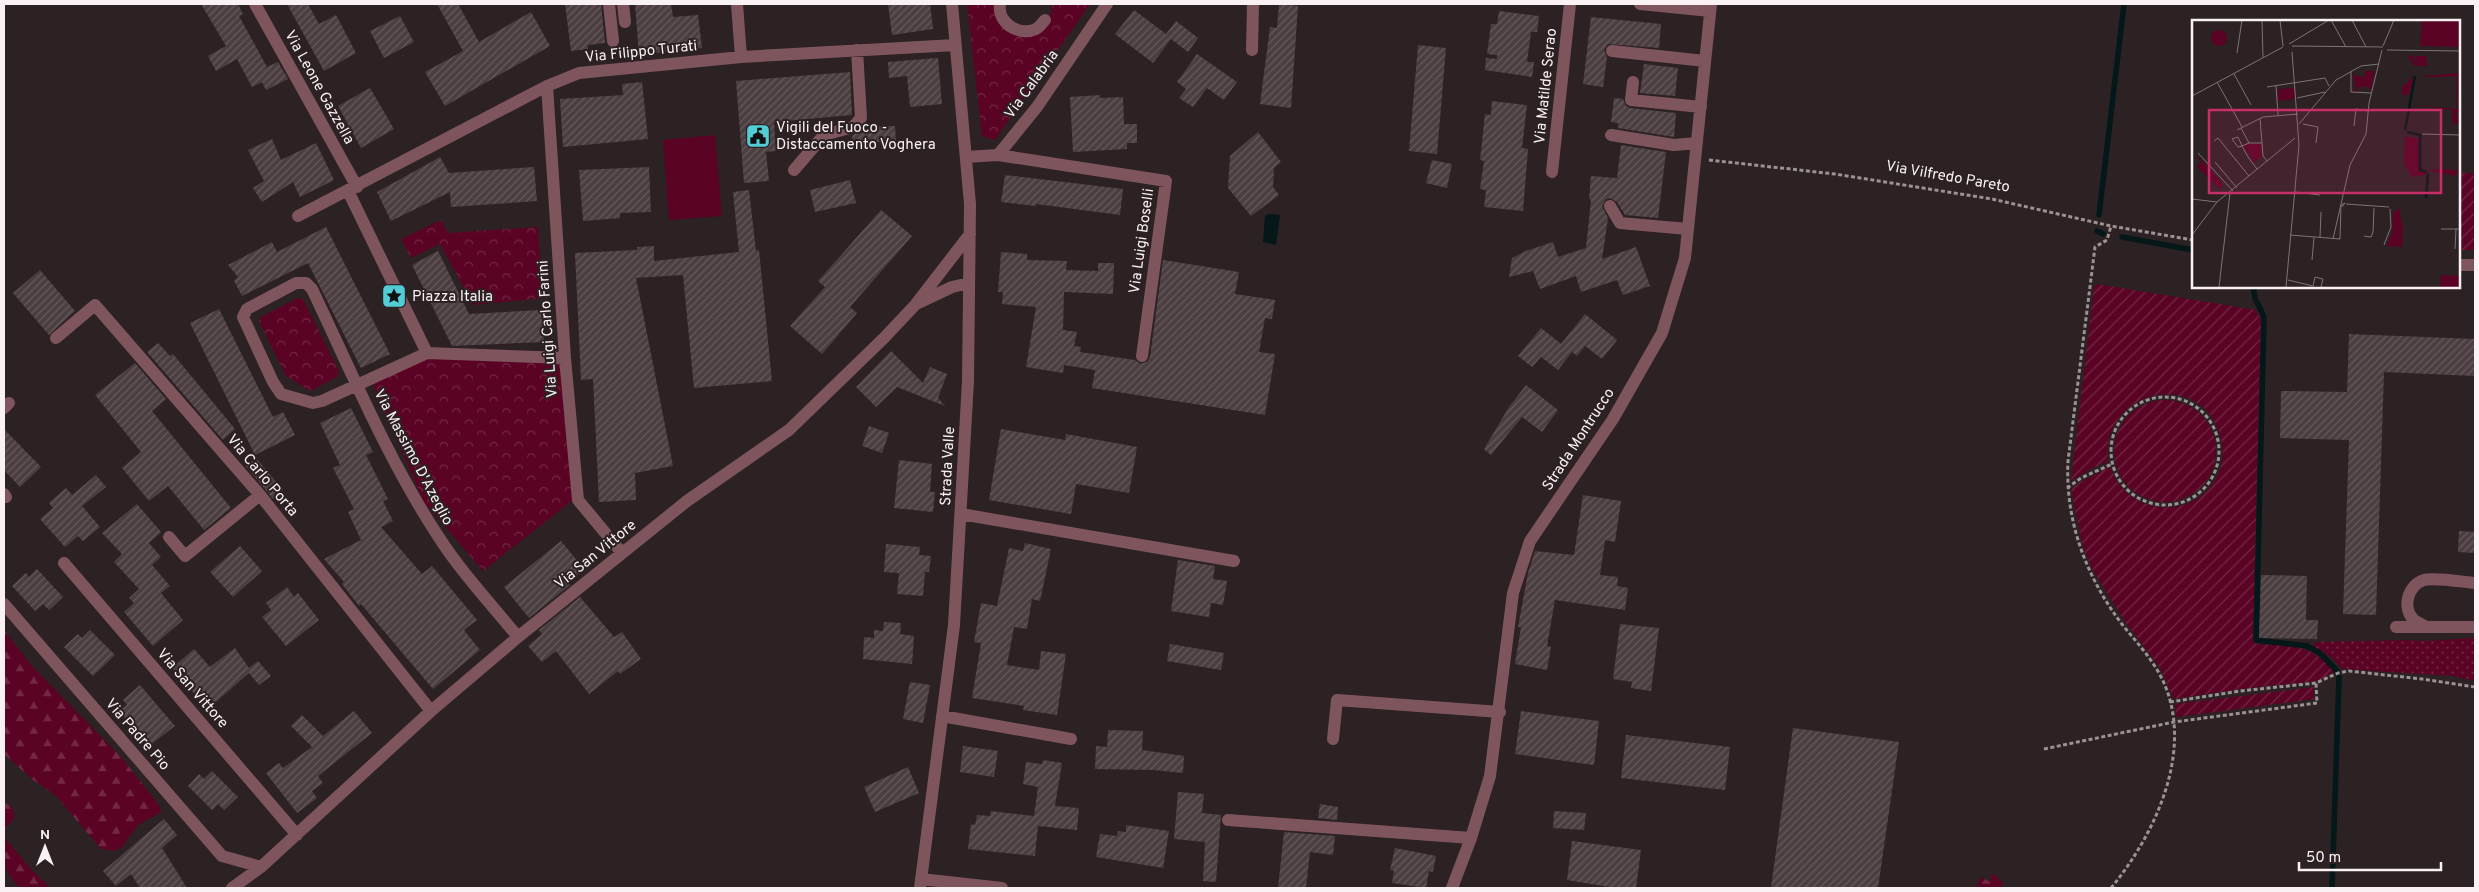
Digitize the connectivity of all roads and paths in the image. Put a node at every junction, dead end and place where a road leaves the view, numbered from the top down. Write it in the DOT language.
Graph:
graph roads {
  1 [pos="255,4"];
  2 [pos="609,4"];
  3 [pos="623,4"];
  4 [pos="737,4"];
  5 [pos="952,4"];
  6 [pos="1000,4"];
  7 [pos="1107,4"];
  8 [pos="1253,4"];
  9 [pos="1570,4"];
  10 [pos="1640,4"];
  11 [pos="1710,8"];
  12 [pos="1045,20"];
  13 [pos="625,22"];
  14 [pos="613,41"];
  15 [pos="955,44"];
  16 [pos="857,50"];
  17 [pos="1252,50"];
  18 [pos="1612,51"];
  19 [pos="741,57"];
  20 [pos="1705,61"];
  21 [pos="1633,82"];
  22 [pos="547,86"];
  23 [pos="1701,107"];
  24 [pos="1611,136"];
  25 [pos="1697,143"];
  26 [pos="998,155"];
  27 [pos="966,157"];
  28 [pos="1696,159"];
  29 [pos="794,170"];
  30 [pos="1552,172"];
  31 [pos="352,189"];
  32 [pos="1610,206"];
  33 [pos="298,216"];
  34 [pos="2111,226"];
  35 [pos="1688,229"];
  36 [pos="970,234"];
  37 [pos="2192,240"];
  38 [pos="2459,265"];
  39 [pos="2475,266"];
  40 [pos="969,283"];
  41 [pos="916,304"];
  42 [pos="56,338"];
  43 [pos="427,353"];
  44 [pos="1142,356"];
  45 [pos="565,358"];
  46 [pos="357,384"];
  47 [pos="2112,464"];
  48 [pos="2066,488"];
  49 [pos="260,496"];
  50 [pos="961,514"];
  51 [pos="169,537"];
  52 [pos="622,553"];
  53 [pos="1234,561"];
  54 [pos="64,563"];
  55 [pos="2475,583"];
  56 [pos="4,604"];
  57 [pos="2396,627"];
  58 [pos="2427,627"];
  59 [pos="2475,627"];
  60 [pos="518,637"];
  61 [pos="2316,684"];
  62 [pos="2475,687"];
  63 [pos="2170,702"];
  64 [pos="431,711"];
  65 [pos="1500,712"];
  66 [pos="942,716"];
  67 [pos="2174,722"];
  68 [pos="1071,739"];
  69 [pos="1333,739"];
  70 [pos="2044,749"];
  71 [pos="1228,820"];
  72 [pos="297,834"];
  73 [pos="1471,838"];
  74 [pos="261,867"];
  75 [pos="921,884"];
  76 [pos="232,888"];
  77 [pos="1002,888"];
  78 [pos="1452,888"];
  79 [pos="2111,888"];
  1 -- 31 [label="street, Via Leone Gazzella"];
  2 -- 14 [label="street"];
  3 -- 13 [label="street"];
  4 -- 19 [label="street"];
  5 -- 15 [label="street, Strada Valle"];
  6 -- 12 [label="street"];
  7 -- 26 [label="street, Via Calabria"];
  8 -- 17 [label="street"];
  9 -- 30 [label="street, Via Matilde Serao"];
  10 -- 11 [label="street"];
  11 -- 20 [label="street, Strada Montrucco"];
  15 -- 16 [label="street, Via Filippo Turati"];
  15 -- 27 [label="street, Strada Valle"];
  16 -- 19 [label="street, Via Filippo Turati"];
  16 -- 29 [label="street"];
  18 -- 20 [label="street"];
  19 -- 22 [label="street, Via Filippo Turati"];
  20 -- 23 [label="street, Strada Montrucco"];
  21 -- 23 [label="street"];
  22 -- 31 [label="street, Via Filippo Turati"];
  22 -- 45 [label="street, Via Luigi Carlo Farini"];
  23 -- 25 [label="street, Strada Montrucco"];
  24 -- 25 [label="street"];
  25 -- 28 [label="street, Strada Montrucco"];
  26 -- 27 [label="street"];
  26 -- 44 [label="street, Via Luigi Boselli"];
  27 -- 36 [label="street, Strada Valle"];
  28 -- 34 [label="path, Via Vilfredo Pareto"];
  28 -- 35 [label="street, Strada Montrucco"];
  31 -- 33 [label="street, Via Filippo Turati"];
  31 -- 43 [label="street"];
  32 -- 35 [label="street"];
  34 -- 37 [label="path, Via Vilfredo Pareto"];
  34 -- 48 [label="path"];
  35 -- 65 [label="street, Strada Montrucco"];
  36 -- 40 [label="street, Strada Valle"];
  36 -- 41 [label="street, Via San Vittore"];
  38 -- 39 [label="street"];
  40 -- 41 [label="street, Via San Vittore"];
  40 -- 50 [label="street, Strada Valle"];
  41 -- 52 [label="street, Via San Vittore"];
  42 -- 49 [label="street, Via Carlo Porta"];
  43 -- 45 [label="street"];
  43 -- 46 [label="street"];
  45 -- 52 [label="street, Via Luigi Carlo Farini"];
  46 -- 46 [label="street"];
  46 -- 60 [label="street, Via Massimo D'Azeglio"];
  47 -- 47 [label="path"];
  47 -- 48 [label="path"];
  48 -- 63 [label="path"];
  49 -- 51 [label="street"];
  49 -- 64 [label="street, Via Carlo Porta"];
  50 -- 53 [label="street"];
  50 -- 66 [label="street, Strada Valle"];
  52 -- 60 [label="street, Via San Vittore"];
  54 -- 72 [label="street, Via San Vittore"];
  55 -- 58 [label="street"];
  56 -- 74 [label="street, Via Padre Pio"];
  57 -- 58 [label="street"];
  58 -- 59 [label="street"];
  60 -- 64 [label="street, Via San Vittore"];
  61 -- 62 [label="path"];
  61 -- 63 [label="path"];
  61 -- 67 [label="path"];
  63 -- 67 [label="path"];
  64 -- 72 [label="street, Via San Vittore"];
  65 -- 69 [label="street"];
  65 -- 73 [label="street, Strada Montrucco"];
  66 -- 68 [label="street"];
  66 -- 75 [label="street, Strada Valle"];
  67 -- 70 [label="path"];
  67 -- 79 [label="path"];
  71 -- 73 [label="street"];
  72 -- 74 [label="street, Via San Vittore"];
  73 -- 78 [label="street, Strada Montrucco"];
  74 -- 76 [label="street, Via San Vittore"];
  75 -- 77 [label="street"];
}
